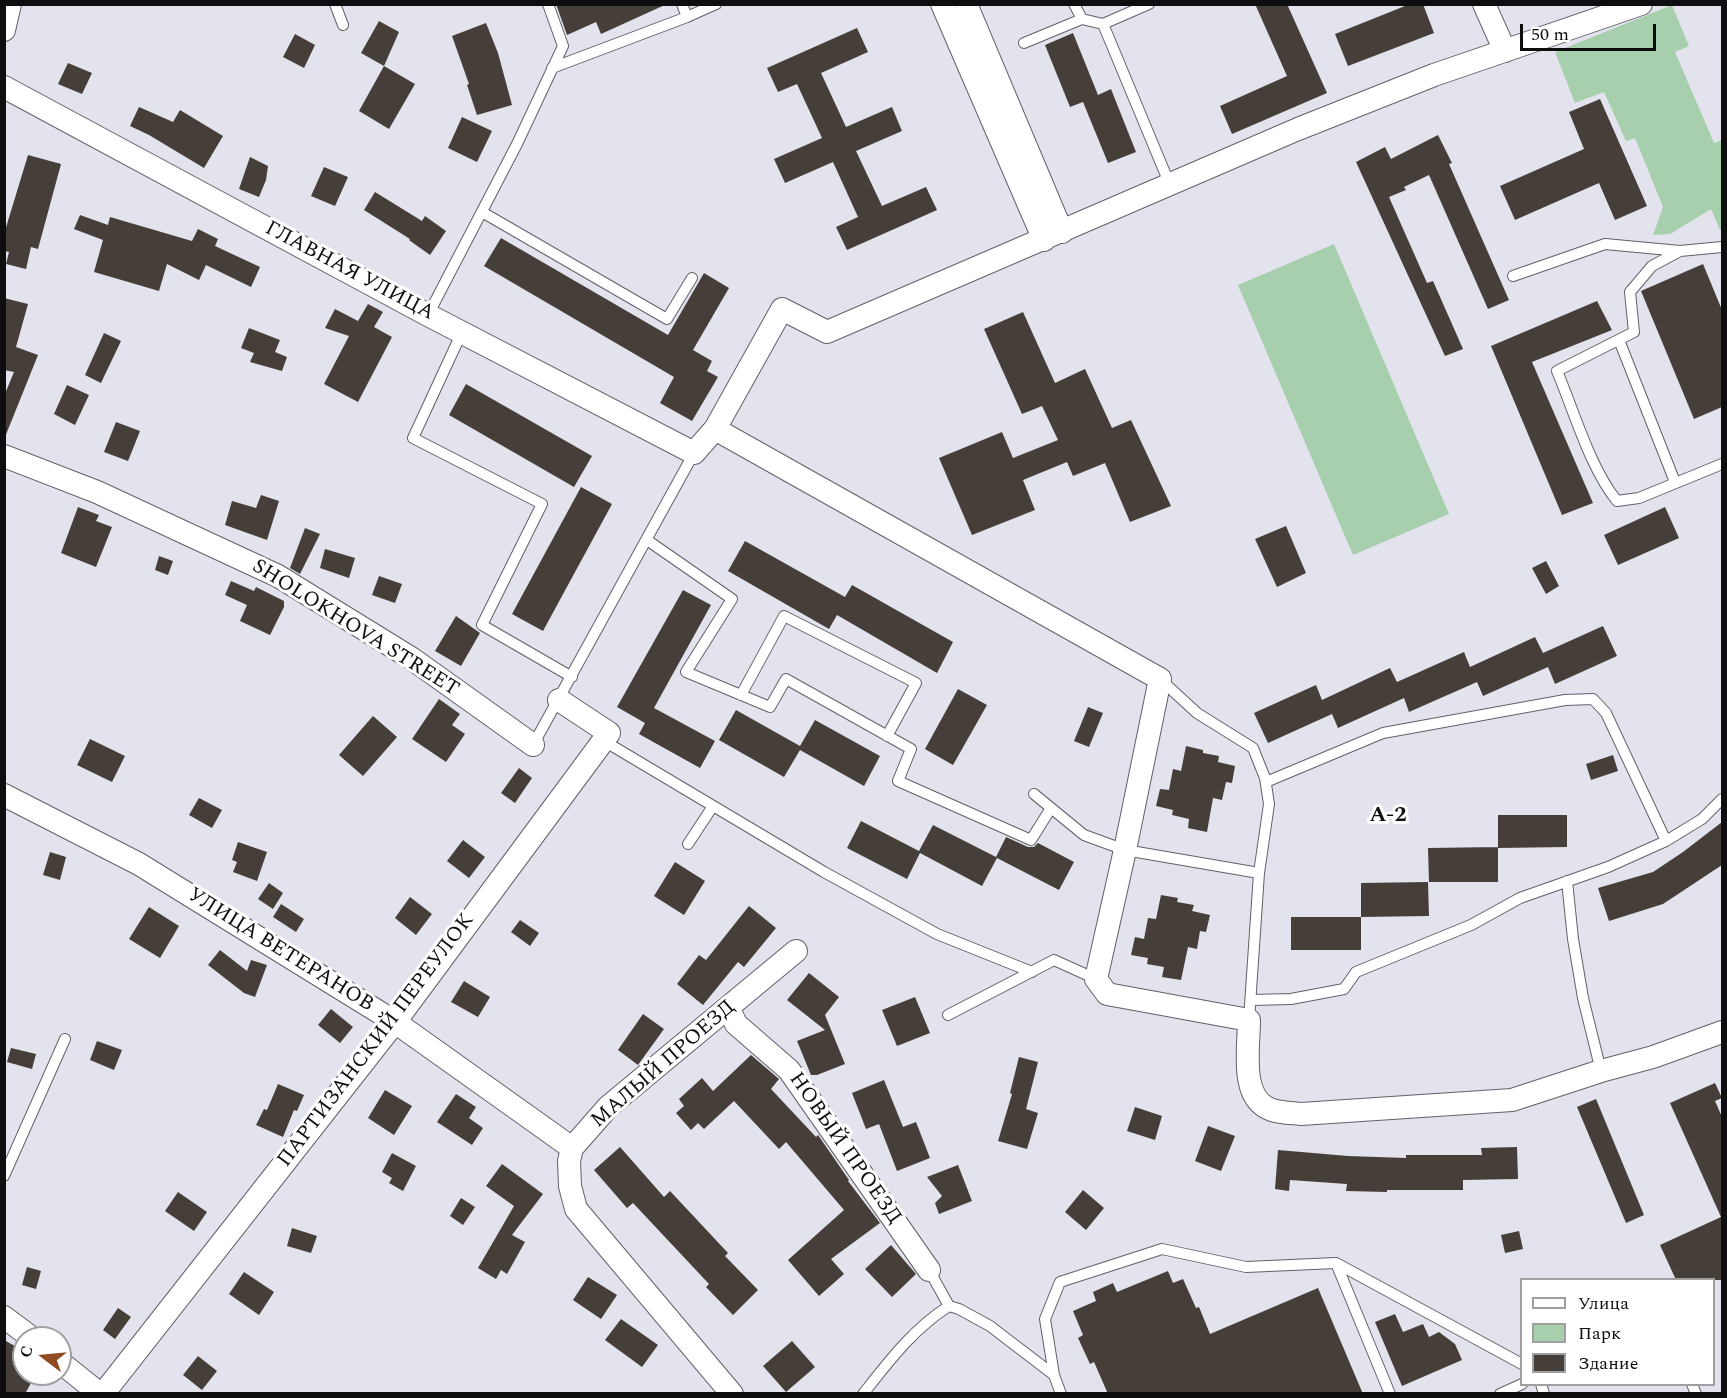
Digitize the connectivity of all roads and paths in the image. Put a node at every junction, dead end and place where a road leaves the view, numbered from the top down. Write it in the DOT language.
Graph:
graph roads {
  1 [pos="10,4"];
  2 [pos="335,4"];
  3 [pos="548,4"];
  4 [pos="682,4"];
  5 [pos="716,4"];
  6 [pos="942,4"];
  7 [pos="966,4"];
  8 [pos="1074,4"];
  9 [pos="1149,4"];
  10 [pos="1484,4"];
  11 [pos="1641,4"];
  12 [pos="687,16"];
  13 [pos="1082,19"];
  14 [pos="1103,24"];
  15 [pos="343,25"];
  16 [pos="4,30"];
  17 [pos="1024,43"];
  18 [pos="1504,51"];
  19 [pos="552,68"];
  20 [pos="4,87"];
  21 [pos="1170,186"];
  22 [pos="482,212"];
  23 [pos="1053,236"];
  24 [pos="1722,247"];
  25 [pos="1680,251"];
  26 [pos="1513,276"];
  27 [pos="692,278"];
  28 [pos="428,315"];
  29 [pos="462,332"];
  30 [pos="1619,340"];
  31 [pos="715,429"];
  32 [pos="694,453"];
  33 [pos="4,456"];
  34 [pos="1722,464"];
  35 [pos="1675,482"];
  36 [pos="647,540"];
  37 [pos="572,677"];
  38 [pos="1160,679"];
  39 [pos="741,695"];
  40 [pos="559,700"];
  41 [pos="887,736"];
  42 [pos="604,741"];
  43 [pos="533,745"];
  44 [pos="1266,782"];
  45 [pos="1034,794"];
  46 [pos="4,795"];
  47 [pos="1722,799"];
  48 [pos="713,806"];
  49 [pos="1051,808"];
  50 [pos="1666,841"];
  51 [pos="688,844"];
  52 [pos="1125,850"];
  53 [pos="1259,873"];
  54 [pos="1567,881"];
  55 [pos="796,951"];
  56 [pos="1032,972"];
  57 [pos="1096,979"];
  58 [pos="729,1009"];
  59 [pos="1250,1010"];
  60 [pos="948,1015"];
  61 [pos="395,1022"];
  62 [pos="1722,1032"];
  63 [pos="65,1039"];
  64 [pos="1601,1071"];
  65 [pos="572,1148"];
  66 [pos="4,1176"];
  67 [pos="1336,1263"];
  68 [pos="929,1270"];
  69 [pos="949,1306"];
  70 [pos="1050,1345"];
  71 [pos="1029,1356"];
  72 [pos="1520,1363"];
  73 [pos="72,1371"];
  74 [pos="1054,1375"];
  75 [pos="1520,1384"];
  76 [pos="101,1394"];
  77 [pos="732,1394"];
  78 [pos="863,1394"];
  79 [pos="1061,1394"];
  80 [pos="1390,1394"];
  81 [pos="1500,1394"];
  1 -- 16 [label="street"];
  2 -- 15 [label="lane"];
  3 -- 19 [label="lane"];
  4 -- 12 [label="lane"];
  5 -- 12 [label="lane"];
  6 -- 23 [label="street"];
  7 -- 23 [label="street"];
  8 -- 13 [label="lane"];
  9 -- 14 [label="lane"];
  10 -- 18 [label="street"];
  11 -- 18 [label="street"];
  12 -- 19 [label="lane"];
  13 -- 14 [label="lane"];
  13 -- 17 [label="lane"];
  14 -- 21 [label="lane"];
  18 -- 21 [label="street"];
  19 -- 22 [label="lane"];
  20 -- 28 [label="street, ГЛАВНАЯ УЛИЦА"];
  21 -- 23 [label="street"];
  22 -- 27 [label="lane"];
  22 -- 28 [label="lane"];
  23 -- 31 [label="street"];
  24 -- 25 [label="lane"];
  25 -- 26 [label="lane"];
  25 -- 30 [label="lane"];
  28 -- 29 [label="street, ГЛАВНАЯ УЛИЦА"];
  29 -- 32 [label="street, ГЛАВНАЯ УЛИЦА"];
  29 -- 37 [label="lane"];
  30 -- 35 [label="lane"];
  30 -- 35 [label="lane"];
  31 -- 32 [label="street"];
  31 -- 38 [label="street"];
  32 -- 36 [label="lane"];
  33 -- 43 [label="street, SHOLOKHOVA STREET"];
  34 -- 35 [label="lane"];
  36 -- 37 [label="lane"];
  36 -- 39 [label="lane"];
  37 -- 40 [label="lane"];
  38 -- 44 [label="lane"];
  38 -- 52 [label="street"];
  39 -- 41 [label="lane"];
  39 -- 41 [label="lane"];
  40 -- 42 [label="street"];
  40 -- 43 [label="lane"];
  41 -- 49 [label="lane"];
  42 -- 48 [label="lane"];
  42 -- 61 [label="street, ПАРТИЗАНСКИЙ ПЕРЕУЛОК"];
  44 -- 50 [label="lane"];
  44 -- 53 [label="lane"];
  45 -- 49 [label="lane"];
  46 -- 61 [label="street, УЛИЦА ВЕТЕРАНОВ"];
  47 -- 50 [label="lane"];
  48 -- 51 [label="lane"];
  48 -- 56 [label="lane"];
  49 -- 52 [label="lane"];
  50 -- 54 [label="lane"];
  52 -- 53 [label="lane"];
  52 -- 57 [label="street"];
  53 -- 59 [label="lane"];
  54 -- 59 [label="lane"];
  54 -- 64 [label="lane"];
  55 -- 58 [label="street, МАЛЫЙ ПРОЕЗД"];
  56 -- 57 [label="lane"];
  56 -- 60 [label="lane"];
  57 -- 59 [label="street"];
  58 -- 65 [label="street, МАЛЫЙ ПРОЕЗД"];
  58 -- 68 [label="street, НОВЫЙ ПРОЕЗД"];
  59 -- 64 [label="street"];
  61 -- 65 [label="street, УЛИЦА ВЕТЕРАНОВ"];
  61 -- 76 [label="street, ПАРТИЗАНСКИЙ ПЕРЕУЛОК"];
  62 -- 64 [label="street"];
  63 -- 66 [label="lane"];
  65 -- 77 [label="street"];
  67 -- 70 [label="lane"];
  67 -- 72 [label="lane"];
  67 -- 80 [label="lane"];
  68 -- 69 [label="lane"];
  69 -- 71 [label="lane"];
  69 -- 78 [label="lane"];
  70 -- 71 [label="lane"];
  70 -- 74 [label="lane"];
  71 -- 74 [label="lane"];
  73 -- 76 [label="street"];
  74 -- 79 [label="lane"];
  75 -- 81 [label="lane"];
}
